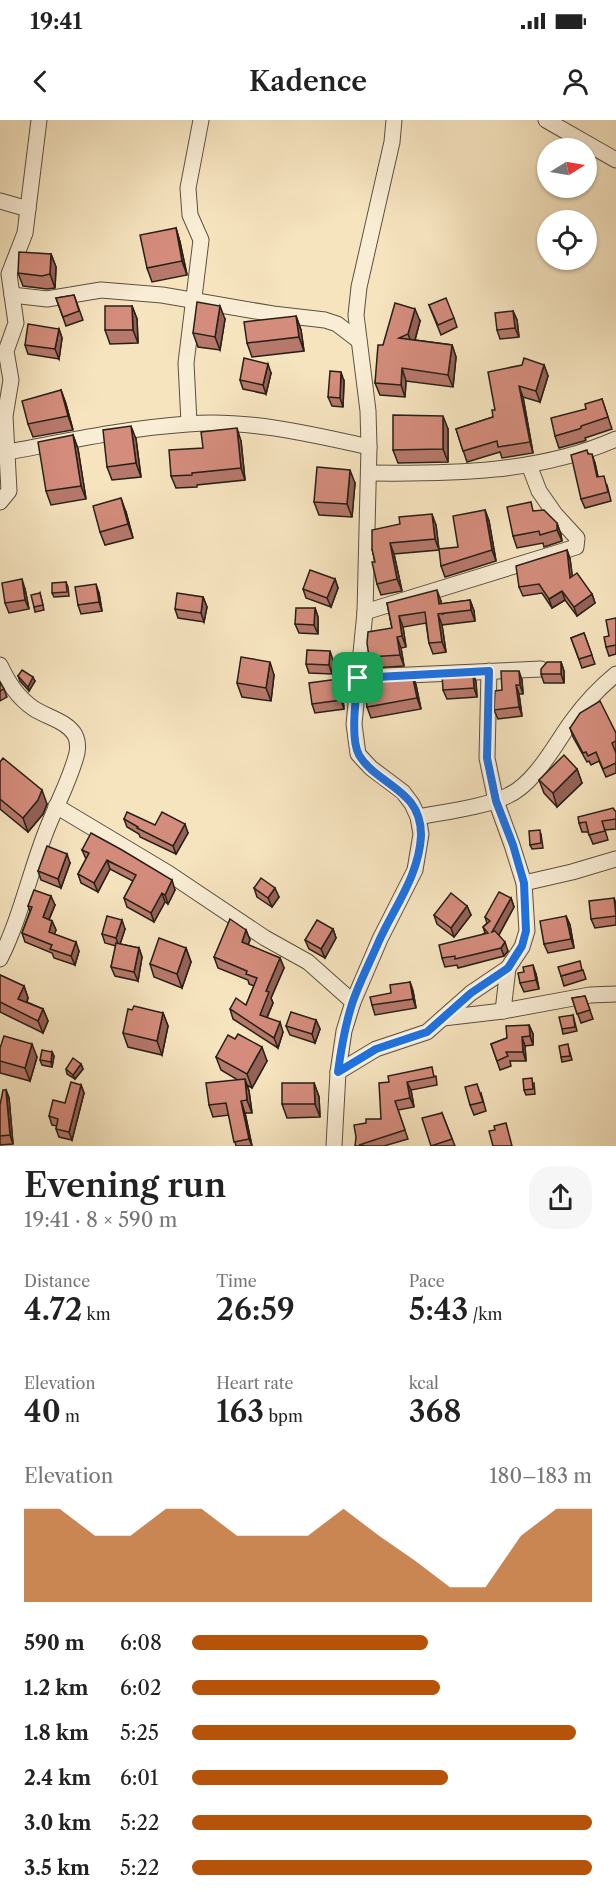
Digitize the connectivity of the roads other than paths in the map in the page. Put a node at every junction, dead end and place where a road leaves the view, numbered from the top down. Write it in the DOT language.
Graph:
graph roads {
  1 [pos="39,120"];
  2 [pos="201,120"];
  3 [pos="394,120"];
  4 [pos="546,120"];
  5 [pos="616,160"];
  6 [pos="0,201"];
  7 [pos="28,209"];
  8 [pos="12,295"];
  9 [pos="193,301"];
  10 [pos="358,340"];
  11 [pos="189,423"];
  12 [pos="616,439"];
  13 [pos="369,447"];
  14 [pos="8,452"];
  15 [pos="529,465"];
  16 [pos="369,473"];
  17 [pos="0,502"];
  18 [pos="365,612"];
  19 [pos="0,665"];
  20 [pos="541,669"];
  21 [pos="489,671"];
  22 [pos="616,674"];
  23 [pos="358,678"];
  24 [pos="496,801"];
  25 [pos="56,806"];
  26 [pos="418,817"];
  27 [pos="616,859"];
  28 [pos="524,883"];
  29 [pos="0,959"];
  30 [pos="508,968"];
  31 [pos="616,994"];
  32 [pos="352,1002"];
  33 [pos="503,1011"];
  34 [pos="443,1017"];
  35 [pos="338,1072"];
  36 [pos="334,1146"];
  1 -- 7 [label="street"];
  2 -- 9 [label="street"];
  3 -- 10 [label="street"];
  4 -- 5 [label="street"];
  6 -- 7 [label="street"];
  7 -- 8 [label="street"];
  8 -- 9 [label="street"];
  8 -- 14 [label="street"];
  9 -- 10 [label="street"];
  9 -- 11 [label="street"];
  10 -- 13 [label="street"];
  11 -- 13 [label="street"];
  11 -- 14 [label="street"];
  12 -- 15 [label="street"];
  13 -- 16 [label="street"];
  14 -- 17 [label="street"];
  15 -- 16 [label="street"];
  15 -- 18 [label="street"];
  16 -- 18 [label="street"];
  18 -- 23 [label="street"];
  19 -- 25 [label="street"];
  20 -- 21 [label="street"];
  21 -- 23 [label="street"];
  21 -- 24 [label="street"];
  22 -- 24 [label="street"];
  23 -- 26 [label="street"];
  24 -- 26 [label="street"];
  24 -- 28 [label="street"];
  25 -- 29 [label="street"];
  25 -- 32 [label="street"];
  26 -- 32 [label="street"];
  27 -- 28 [label="street"];
  28 -- 30 [label="street"];
  30 -- 33 [label="street"];
  30 -- 34 [label="street"];
  31 -- 33 [label="street"];
  32 -- 35 [label="street"];
  33 -- 34 [label="street"];
  34 -- 35 [label="street"];
  35 -- 36 [label="street"];
}
